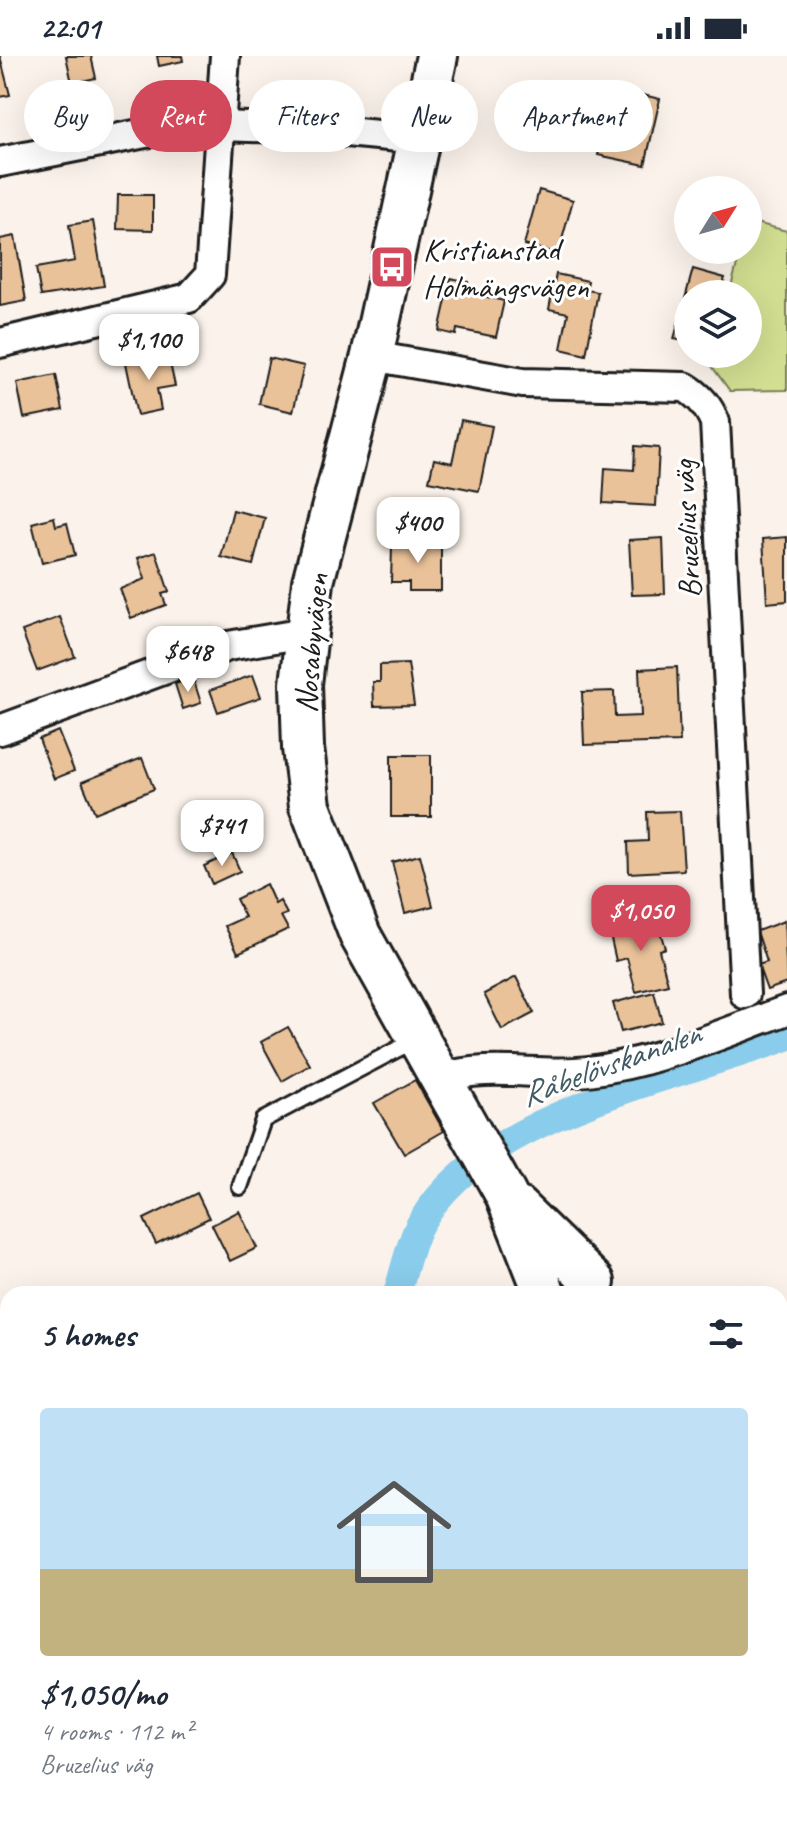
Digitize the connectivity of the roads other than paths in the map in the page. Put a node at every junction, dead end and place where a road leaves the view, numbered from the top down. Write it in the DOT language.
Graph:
graph roads {
  1 [pos="225,56"];
  2 [pos="437,56"];
  3 [pos="224,80"];
  4 [pos="432,80"];
  5 [pos="232,126"];
  6 [pos="130,136"];
  7 [pos="381,136"];
  8 [pos="219,152"];
  9 [pos="417,152"];
  10 [pos="0,162"];
  11 [pos="0,343"];
  12 [pos="372,356"];
  13 [pos="305,633"];
  14 [pos="0,730"];
  15 [pos="745,994"];
  16 [pos="787,1010"];
  17 [pos="419,1038"];
  18 [pos="442,1078"];
  19 [pos="501,1185"];
  20 [pos="240,1187"];
  21 [pos="542,1286"];
  22 [pos="563,1286"];
  23 [pos="589,1286"];
  24 [pos="601,1286"];
  1 -- 3 [label="street"];
  2 -- 4 [label="main road, Nosabyvägen"];
  5 -- 7 [label="street"];
  6 -- 10 [label="street"];
  8 -- 11 [label="street"];
  9 -- 12 [label="main road, Nosabyvägen"];
  12 -- 13 [label="main road, Nosabyvägen"];
  12 -- 15 [label="street, Bruzelius väg"];
  13 -- 14 [label="street"];
  13 -- 17 [label="main road, Nosabyvägen"];
  16 -- 18 [label="street"];
  17 -- 18 [label="main road, Nosabyvägen"];
  17 -- 20 [label="lane"];
  18 -- 19 [label="main road, Nosabyvägen"];
  19 -- 21 [label="main road, Nosabyvägen"];
  19 -- 24 [label="main road, Nosabyvägen"];
  22 -- 23 [label="main road"];
}
